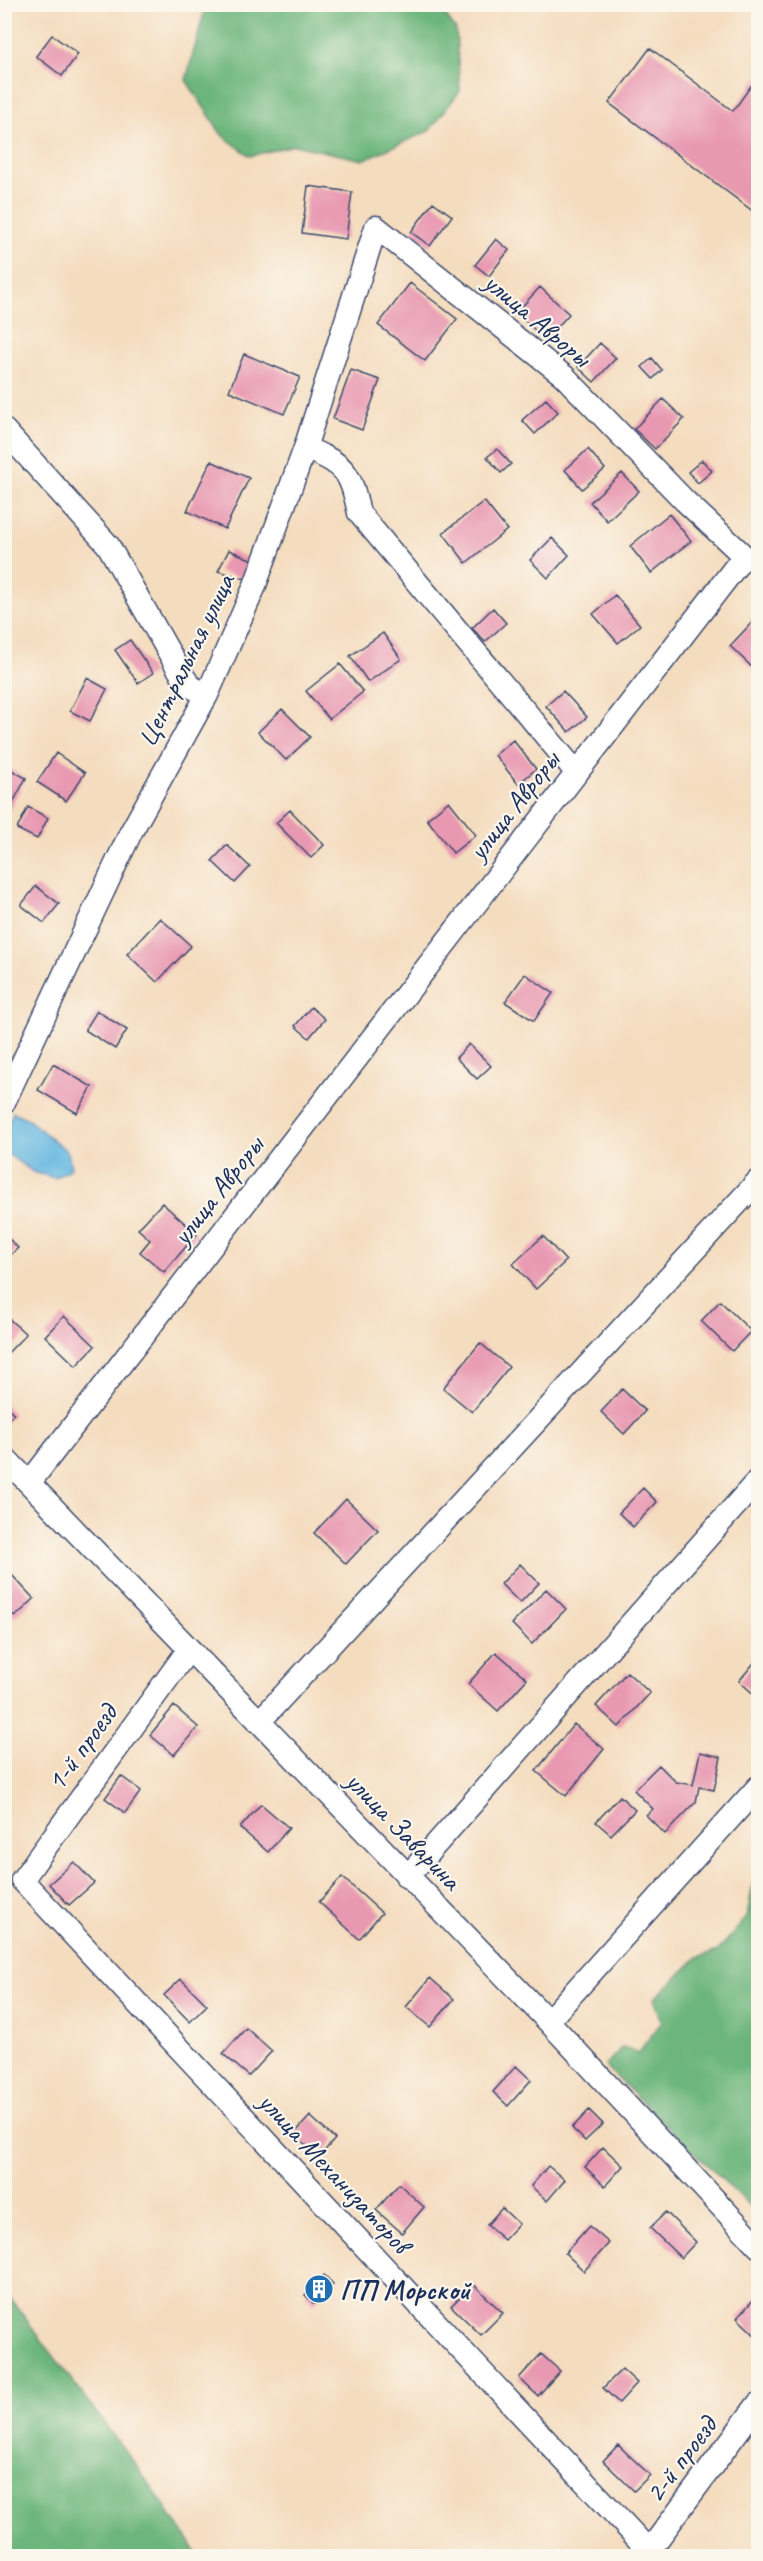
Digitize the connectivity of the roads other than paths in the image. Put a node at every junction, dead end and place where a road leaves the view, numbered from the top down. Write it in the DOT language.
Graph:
graph roads {
  1 [pos="376,227"];
  2 [pos="4,430"];
  3 [pos="305,448"];
  4 [pos="751,562"];
  5 [pos="207,695"];
  6 [pos="576,772"];
  7 [pos="4,1102"];
  8 [pos="759,1181"];
  9 [pos="4,1457"];
  10 [pos="759,1480"];
  11 [pos="30,1482"];
  12 [pos="189,1649"];
  13 [pos="259,1722"];
  14 [pos="759,1787"];
  15 [pos="407,1877"];
  16 [pos="22,1881"];
  17 [pos="548,2021"];
  18 [pos="759,2246"];
  19 [pos="759,2404"];
  20 [pos="651,2554"];
  1 -- 3 [label="street, Центральная улица"];
  1 -- 4 [label="street, улица Авроры"];
  2 -- 5 [label="street"];
  3 -- 5 [label="street, Центральная улица"];
  3 -- 6 [label="street"];
  4 -- 6 [label="street, улица Авроры"];
  5 -- 7 [label="street, Центральная улица"];
  6 -- 11 [label="street, улица Авроры"];
  8 -- 13 [label="street"];
  9 -- 11 [label="street, улица Заварина"];
  10 -- 15 [label="street"];
  11 -- 12 [label="street, улица Заварина"];
  12 -- 13 [label="street, улица Заварина"];
  12 -- 16 [label="street, 1-й проезд"];
  13 -- 15 [label="street, улица Заварина"];
  14 -- 17 [label="street"];
  15 -- 17 [label="street, улица Заварина"];
  16 -- 20 [label="street, улица Механизаторов"];
  17 -- 18 [label="street, улица Заварина"];
  19 -- 20 [label="street, 2-й проезд"];
}
